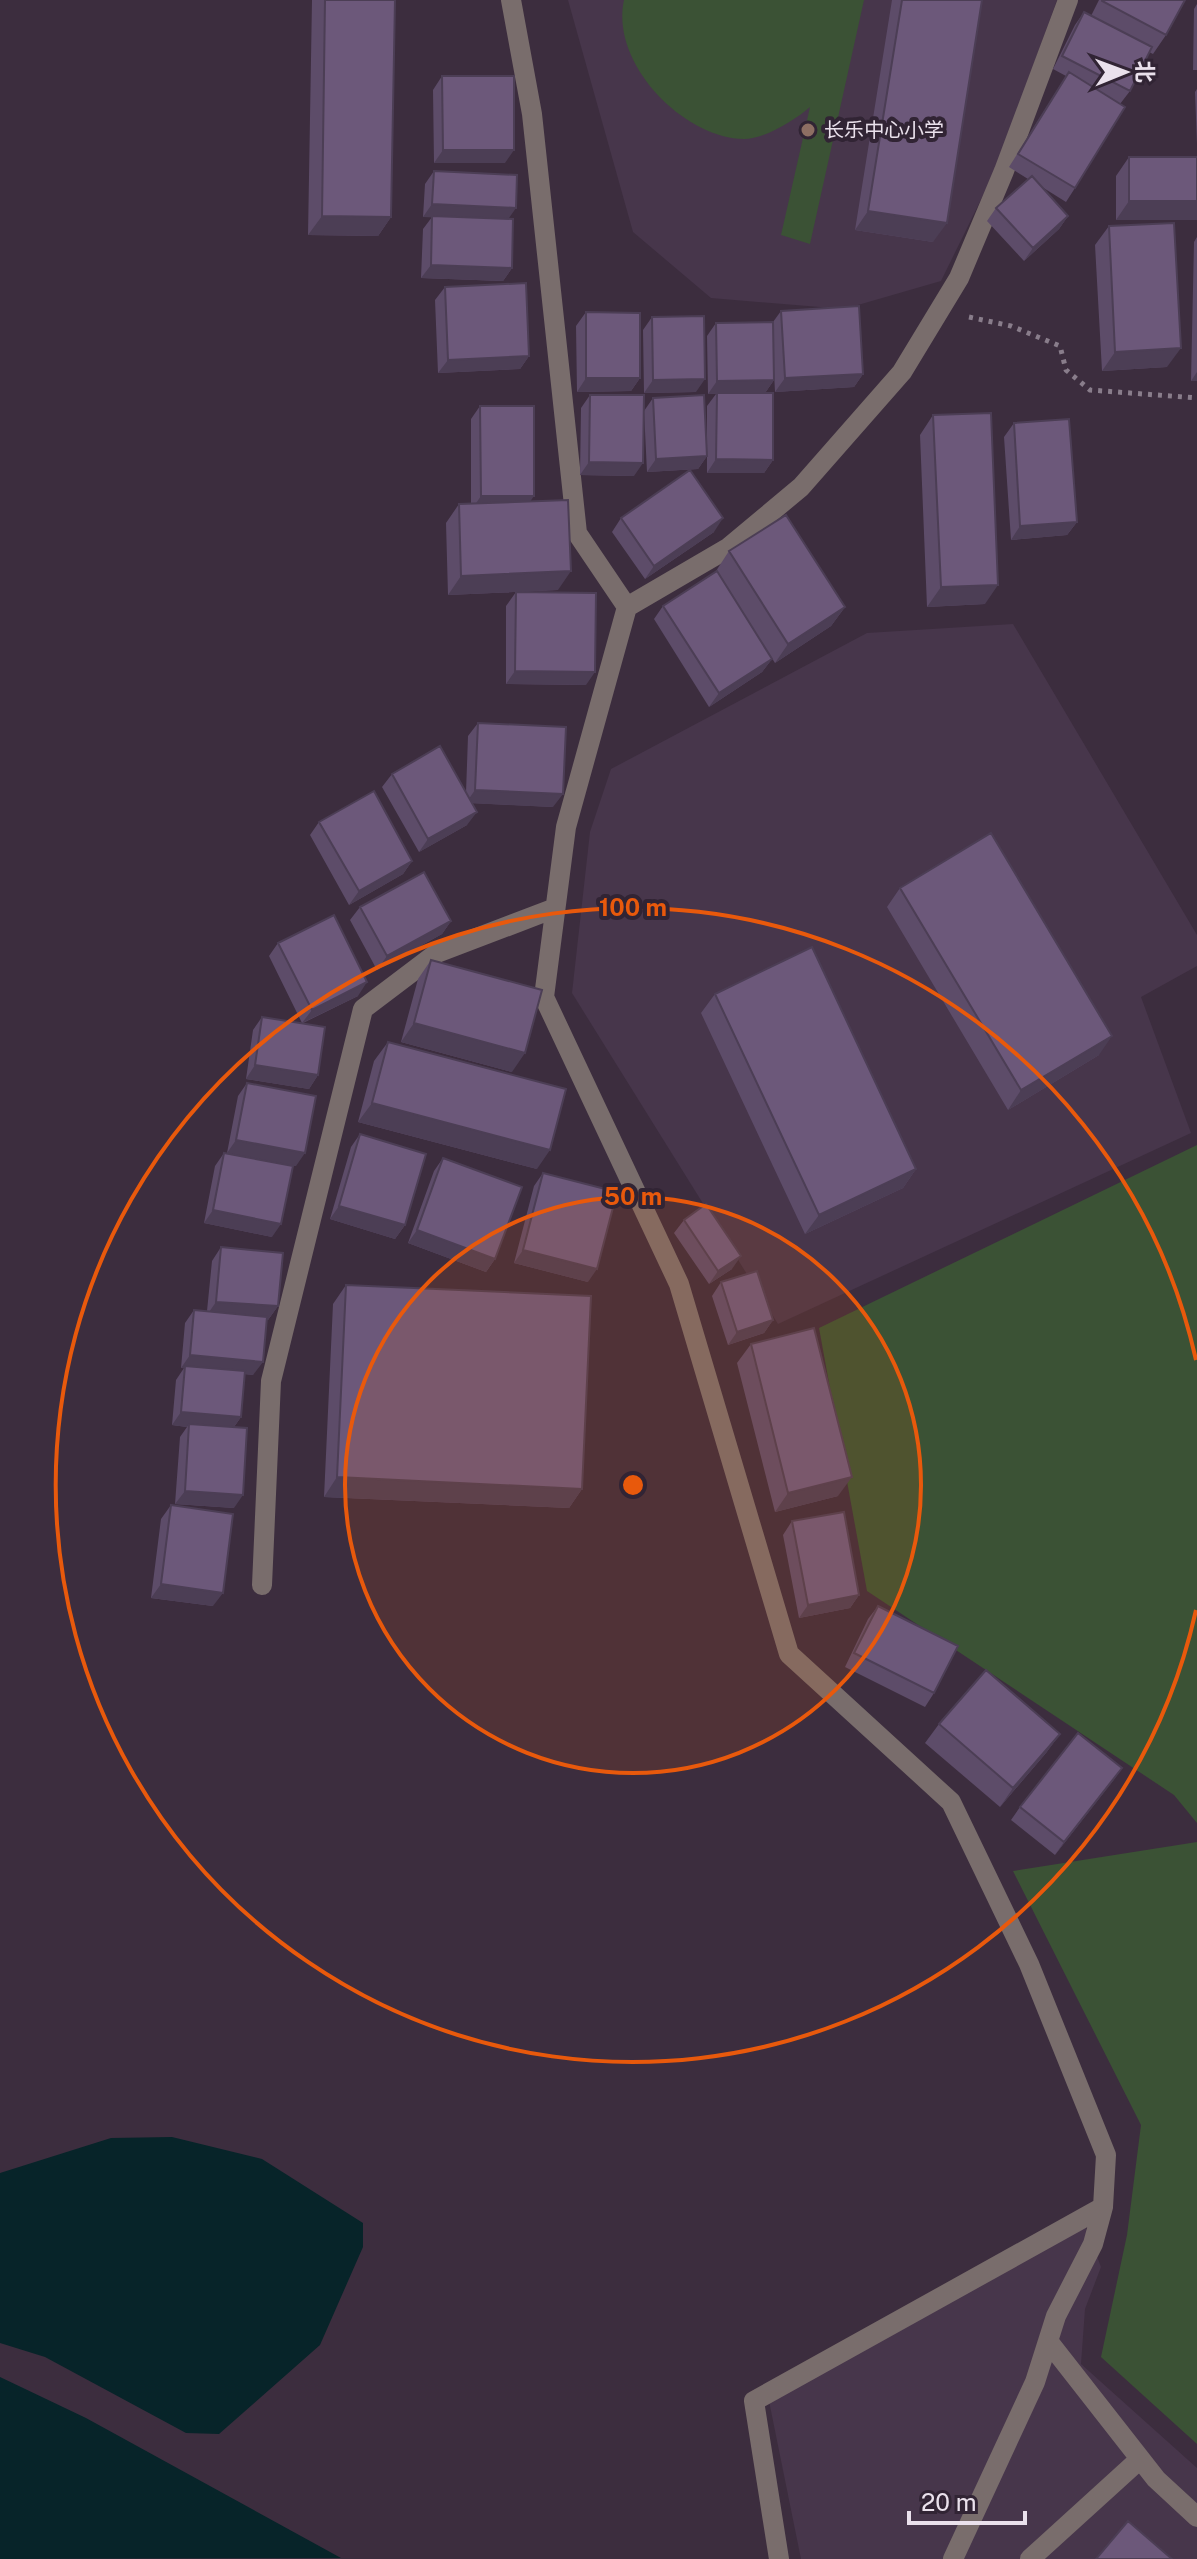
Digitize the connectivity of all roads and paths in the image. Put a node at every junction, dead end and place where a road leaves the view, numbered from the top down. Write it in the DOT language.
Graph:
graph roads {
  1 [pos="511,0"];
  2 [pos="1068,0"];
  3 [pos="943,304"];
  4 [pos="1197,398"];
  5 [pos="627,607"];
  6 [pos="555,908"];
  7 [pos="262,1585"];
  8 [pos="1103,2207"];
  9 [pos="1048,2341"];
  10 [pos="1140,2459"];
  11 [pos="1197,2517"];
  12 [pos="779,2559"];
  13 [pos="953,2559"];
  14 [pos="1030,2559"];
  1 -- 5 [label="street"];
  2 -- 3 [label="street"];
  3 -- 4 [label="path"];
  3 -- 5 [label="street"];
  5 -- 6 [label="street"];
  6 -- 7 [label="street"];
  6 -- 8 [label="street"];
  8 -- 9 [label="street"];
  8 -- 12 [label="street"];
  9 -- 10 [label="street"];
  9 -- 13 [label="street"];
  10 -- 11 [label="street"];
  10 -- 14 [label="street"];
}
